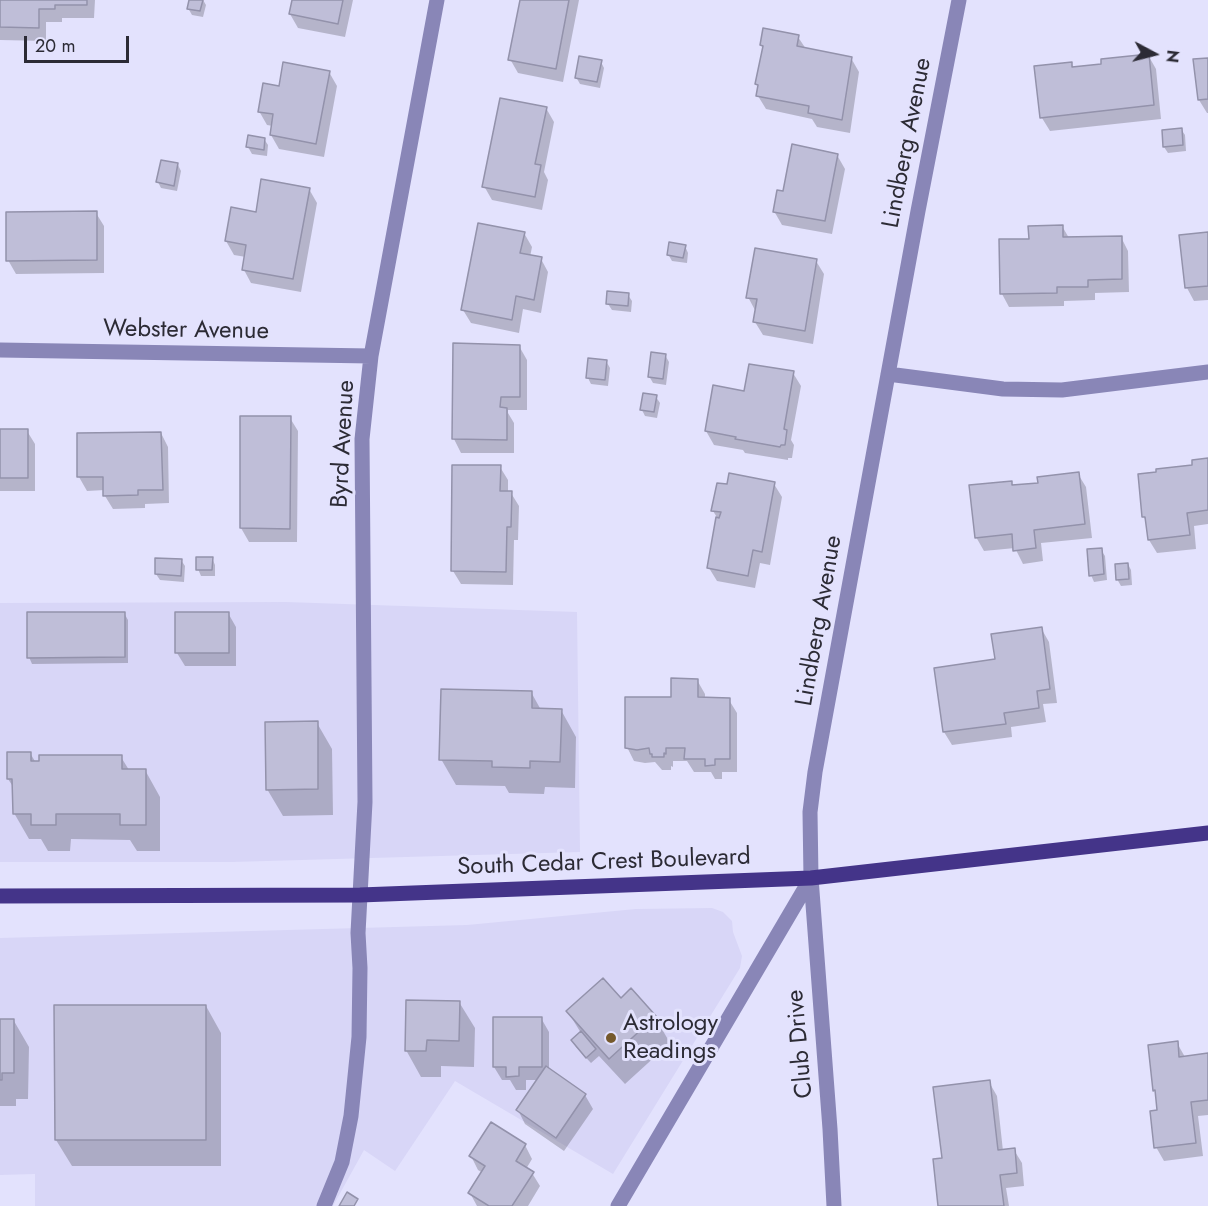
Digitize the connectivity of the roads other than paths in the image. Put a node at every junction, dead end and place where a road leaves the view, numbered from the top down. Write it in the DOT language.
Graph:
graph roads {
  1 [pos="437,0"];
  2 [pos="959,0"];
  3 [pos="0,350"];
  4 [pos="371,356"];
  5 [pos="1208,372"];
  6 [pos="888,374"];
  7 [pos="1208,833"];
  8 [pos="811,878"];
  9 [pos="360,895"];
  10 [pos="0,896"];
  11 [pos="324,1206"];
  12 [pos="618,1206"];
  13 [pos="834,1206"];
  1 -- 4 [label="street, Byrd Avenue"];
  2 -- 6 [label="street, Lindberg Avenue"];
  3 -- 4 [label="street, Webster Avenue"];
  4 -- 9 [label="street, Byrd Avenue"];
  5 -- 6 [label="street"];
  6 -- 8 [label="street, Lindberg Avenue"];
  7 -- 8 [label="main road, South Cedar Crest Boulevard"];
  8 -- 9 [label="main road, South Cedar Crest Boulevard"];
  8 -- 12 [label="street"];
  8 -- 13 [label="street, Club Drive"];
  9 -- 10 [label="main road, South Cedar Crest Boulevard"];
  9 -- 11 [label="street, Byrd Avenue"];
}
